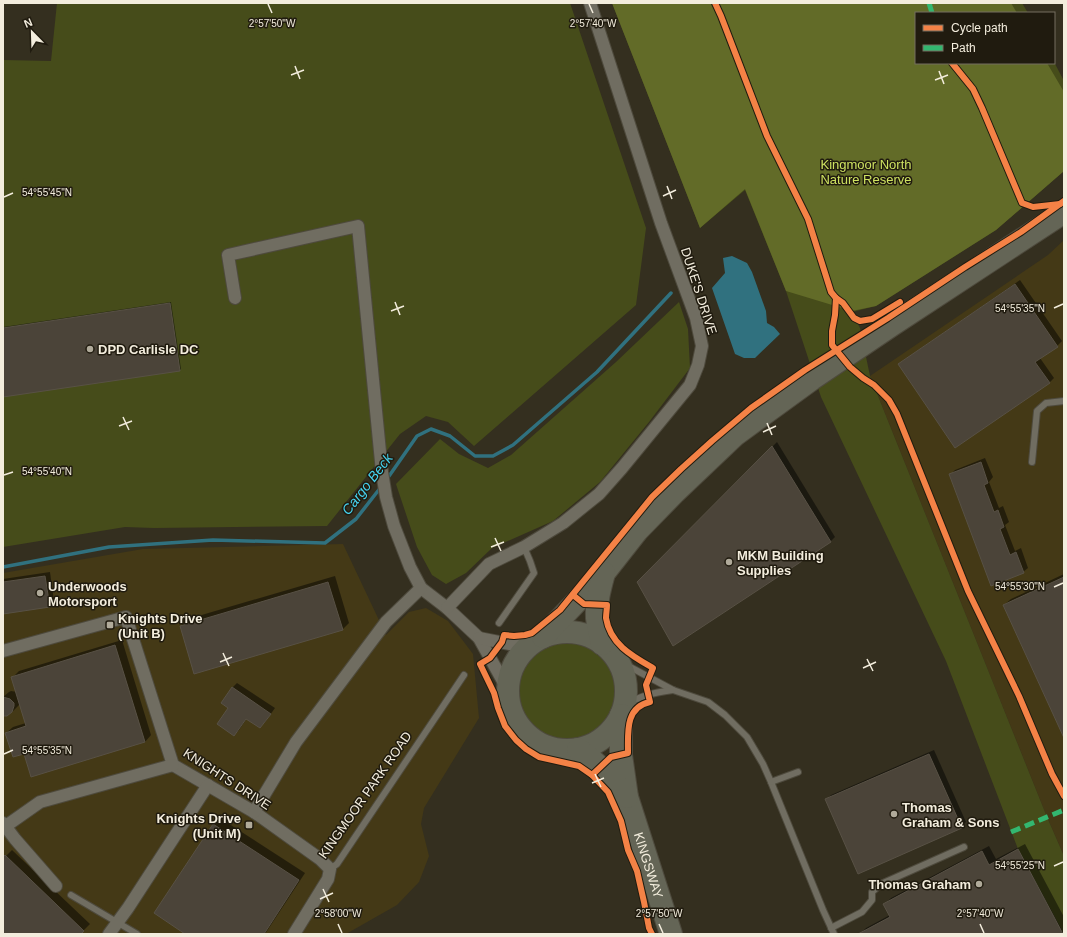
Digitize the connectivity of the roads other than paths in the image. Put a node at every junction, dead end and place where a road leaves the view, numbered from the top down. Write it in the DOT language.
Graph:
graph roads {
  1 [pos="590,3"];
  2 [pos="1064,212"];
  3 [pos="235,298"];
  4 [pos="1064,401"];
  5 [pos="1032,462"];
  6 [pos="524,547"];
  7 [pos="604,573"];
  8 [pos="421,588"];
  9 [pos="447,608"];
  10 [pos="499,623"];
  11 [pos="479,638"];
  12 [pos="537,641"];
  13 [pos="602,644"];
  14 [pos="3,651"];
  15 [pos="617,660"];
  16 [pos="464,675"];
  17 [pos="508,690"];
  18 [pos="673,690"];
  19 [pos="622,710"];
  20 [pos="578,749"];
  21 [pos="173,764"];
  22 [pos="798,772"];
  23 [pos="771,782"];
  24 [pos="208,785"];
  25 [pos="627,797"];
  26 [pos="254,812"];
  27 [pos="4,826"];
  28 [pos="964,848"];
  29 [pos="330,869"];
  30 [pos="56,886"];
  31 [pos="71,895"];
  32 [pos="118,922"];
  33 [pos="831,928"];
  34 [pos="110,934"];
  35 [pos="137,934"];
  36 [pos="294,934"];
  37 [pos="671,934"];
  38 [pos="834,934"];
  1 -- 6 [label="street, DUKE'S DRIVE"];
  2 -- 7 [label="highway"];
  3 -- 8 [label="street"];
  4 -- 5 [label="lane"];
  6 -- 9 [label="street, DUKE'S DRIVE"];
  6 -- 10 [label="lane"];
  7 -- 12 [label="highway"];
  7 -- 13 [label="highway"];
  8 -- 9 [label="street"];
  8 -- 26 [label="street"];
  9 -- 11 [label="street"];
  11 -- 12 [label="street"];
  11 -- 17 [label="street"];
  12 -- 13 [label="highway"];
  12 -- 17 [label="highway"];
  13 -- 15 [label="highway"];
  14 -- 21 [label="street, KNIGHTS DRIVE"];
  15 -- 18 [label="lane"];
  15 -- 19 [label="highway"];
  16 -- 29 [label="lane, KINGMOOR PARK ROAD"];
  17 -- 20 [label="highway"];
  18 -- 19 [label="lane"];
  18 -- 23 [label="lane"];
  19 -- 20 [label="highway"];
  19 -- 25 [label="highway, KINGSWAY"];
  20 -- 25 [label="highway, KINGSWAY"];
  21 -- 24 [label="street, KNIGHTS DRIVE"];
  21 -- 27 [label="street"];
  22 -- 23 [label="lane"];
  23 -- 33 [label="lane"];
  24 -- 26 [label="street, KNIGHTS DRIVE"];
  24 -- 32 [label="street"];
  25 -- 37 [label="highway, KINGSWAY"];
  26 -- 29 [label="street, KNIGHTS DRIVE"];
  27 -- 30 [label="street"];
  28 -- 33 [label="lane"];
  29 -- 36 [label="street, KINGMOOR PARK ROAD"];
  31 -- 32 [label="lane"];
  32 -- 34 [label="street"];
  32 -- 35 [label="lane"];
  33 -- 38 [label="lane"];
}
